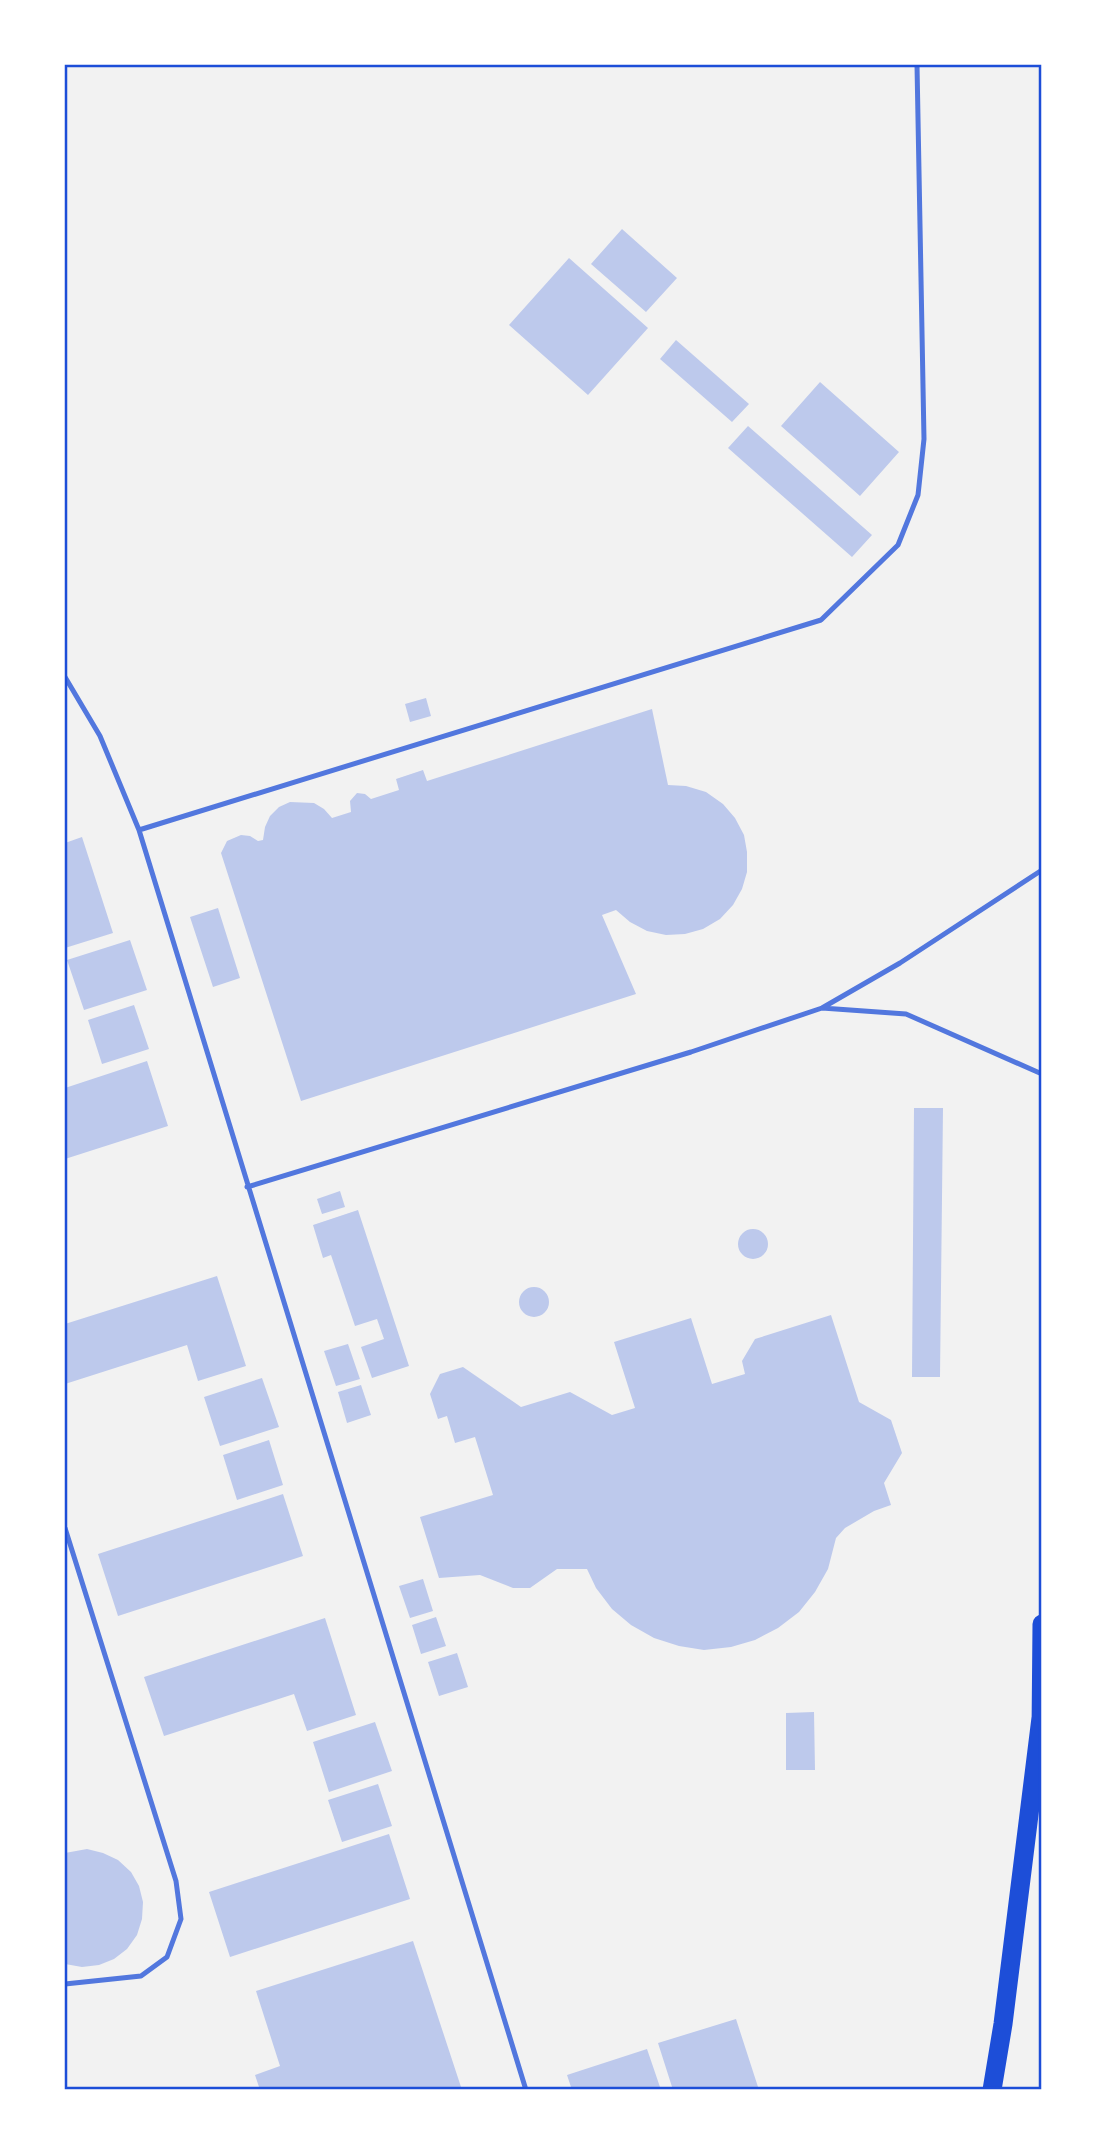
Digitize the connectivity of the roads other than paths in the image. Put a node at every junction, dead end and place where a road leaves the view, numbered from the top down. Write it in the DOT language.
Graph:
graph roads {
  1 [pos="917,65"];
  2 [pos="65,677"];
  3 [pos="139,830"];
  4 [pos="1042,870"];
  5 [pos="822,1008"];
  6 [pos="1042,1074"];
  7 [pos="247,1187"];
  8 [pos="65,1528"];
  9 [pos="1042,1624"];
  10 [pos="1041,1718"];
  11 [pos="1042,1807"];
  12 [pos="65,1984"];
  13 [pos="526,2090"];
  14 [pos="992,2090"];
  1 -- 3 [label="lane"];
  2 -- 3 [label="lane"];
  3 -- 7 [label="lane"];
  4 -- 5 [label="lane"];
  5 -- 6 [label="lane"];
  5 -- 7 [label="lane"];
  7 -- 13 [label="lane"];
  8 -- 12 [label="lane"];
  9 -- 10 [label="highway"];
  10 -- 11 [label="highway"];
  10 -- 14 [label="highway"];
}
